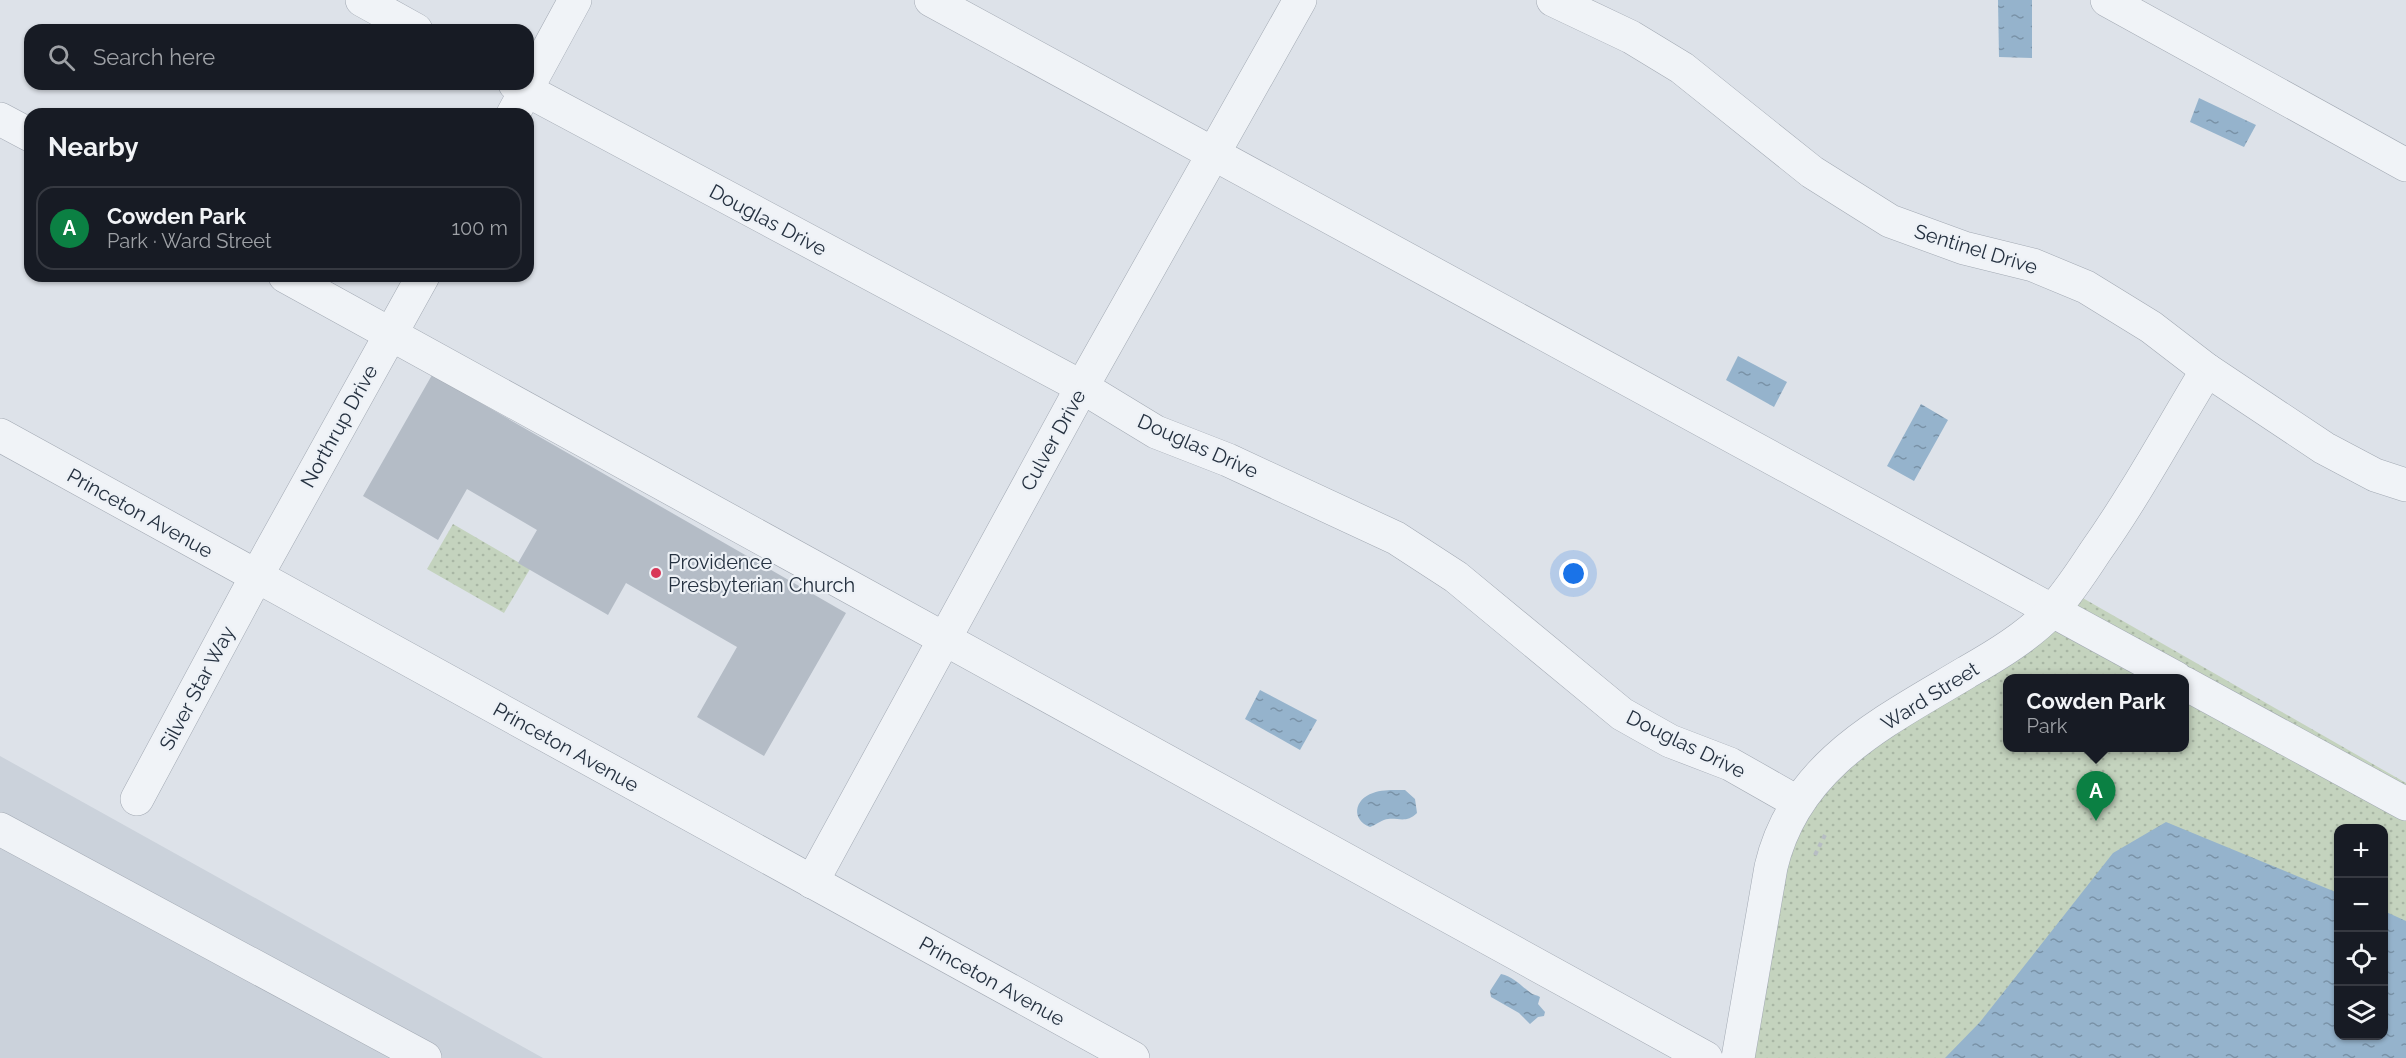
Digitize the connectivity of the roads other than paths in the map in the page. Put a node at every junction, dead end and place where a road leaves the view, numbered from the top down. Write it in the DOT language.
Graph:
graph roads {
  1 [pos="362,0"];
  2 [pos="575,0"];
  3 [pos="931,0"];
  4 [pos="1300,0"];
  5 [pos="1553,0"];
  6 [pos="2107,0"];
  7 [pos="405,24"];
  8 [pos="534,69"];
  9 [pos="518,96"];
  10 [pos="0,119"];
  11 [pos="24,132"];
  12 [pos="1213,154"];
  13 [pos="2406,165"];
  14 [pos="296,282"];
  15 [pos="420,282"];
  16 [pos="390,334"];
  17 [pos="2207,370"];
  18 [pos="1082,387"];
  19 [pos="0,435"];
  20 [pos="2406,485"];
  21 [pos="256,577"];
  22 [pos="2052,611"];
  23 [pos="945,639"];
  24 [pos="2169,674"];
  25 [pos="2189,686"];
  26 [pos="137,799"];
  27 [pos="1797,802"];
  28 [pos="2406,804"];
  29 [pos="0,829"];
  30 [pos="812,882"];
  31 [pos="376,1046"];
  32 [pos="425,1058"];
  33 [pos="1133,1058"];
  34 [pos="1706,1058"];
  35 [pos="1738,1058"];
  1 -- 7 [label="street"];
  2 -- 8 [label="street"];
  3 -- 12 [label="street"];
  4 -- 12 [label="street, Culver Drive"];
  5 -- 17 [label="street, Sentinel Drive"];
  6 -- 13 [label="street"];
  9 -- 18 [label="street, Douglas Drive"];
  10 -- 11 [label="street"];
  12 -- 18 [label="street, Culver Drive"];
  12 -- 22 [label="street"];
  14 -- 16 [label="street"];
  15 -- 16 [label="street, Northrup Drive"];
  16 -- 21 [label="street, Northrup Drive"];
  16 -- 23 [label="street"];
  17 -- 20 [label="street, Sentinel Drive"];
  17 -- 22 [label="street, Ward Street"];
  18 -- 23 [label="street, Culver Drive"];
  18 -- 27 [label="street, Douglas Drive"];
  19 -- 21 [label="street, Princeton Avenue"];
  21 -- 26 [label="street, Silver Star Way"];
  21 -- 30 [label="street, Princeton Avenue"];
  22 -- 24 [label="street"];
  22 -- 27 [label="street, Ward Street"];
  23 -- 30 [label="street, Culver Drive"];
  23 -- 34 [label="street"];
  25 -- 28 [label="street"];
  27 -- 35 [label="street, Ward Street"];
  29 -- 31 [label="street"];
  30 -- 33 [label="street, Princeton Avenue"];
  31 -- 32 [label="street"];
}
